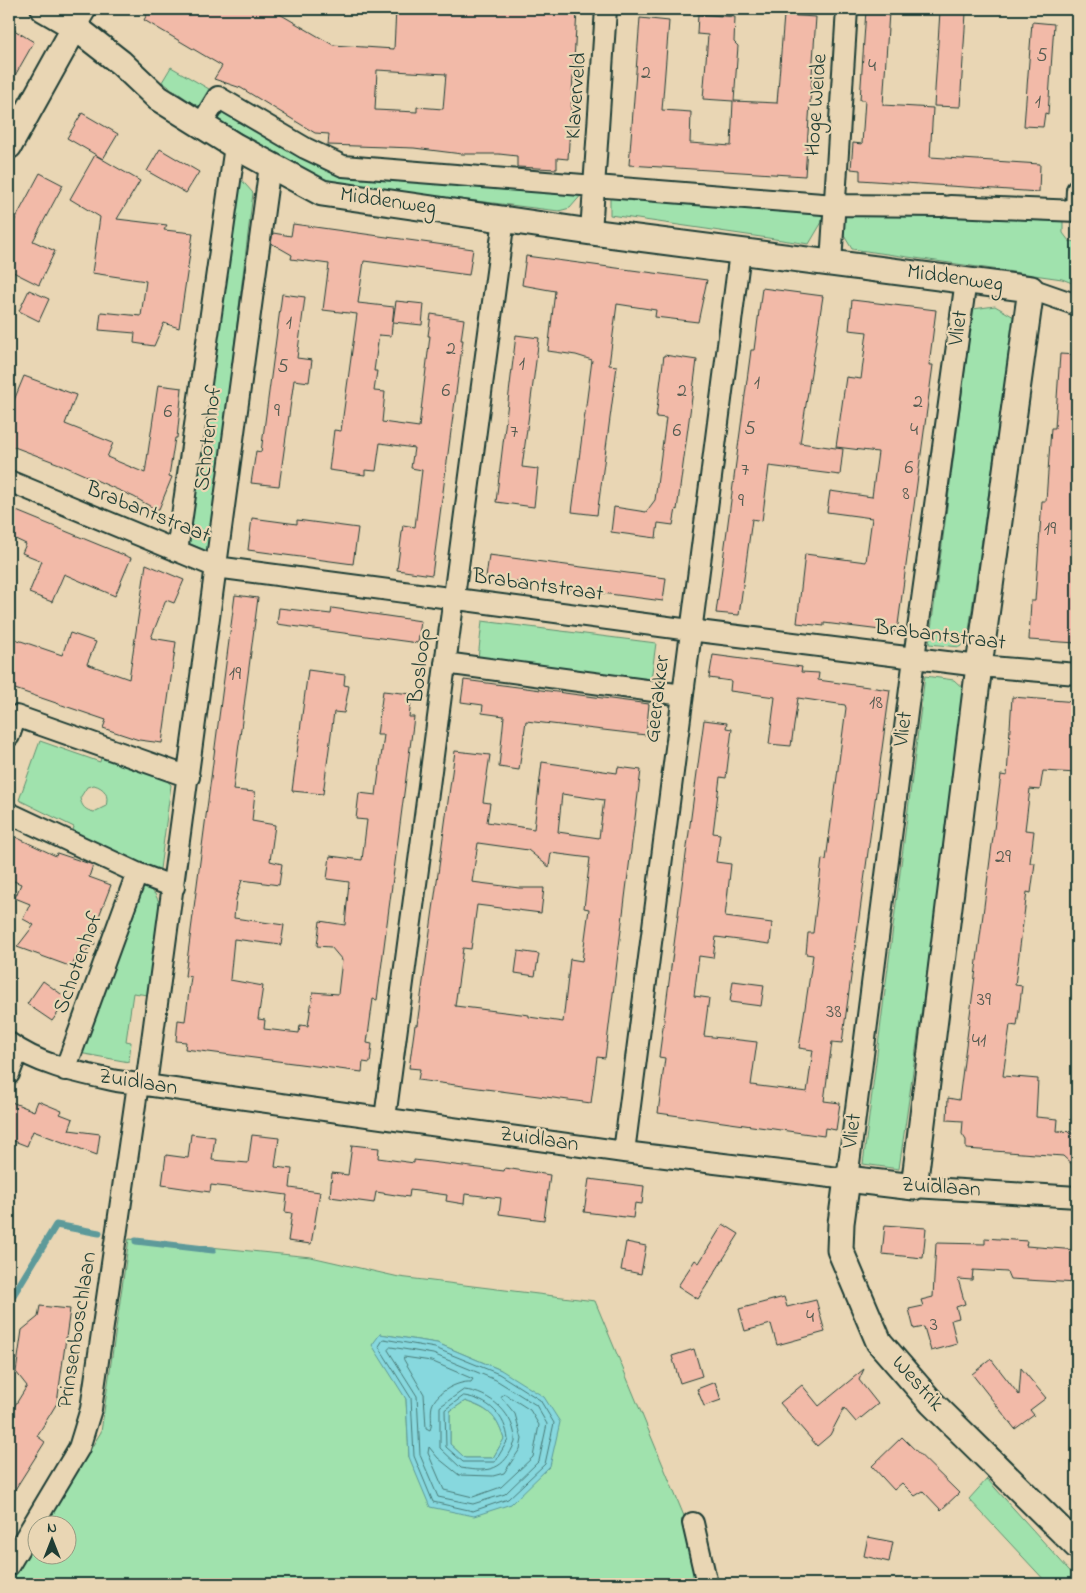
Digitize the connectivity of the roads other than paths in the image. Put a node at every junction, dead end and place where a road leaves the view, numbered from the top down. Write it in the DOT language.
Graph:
graph roads {
  1 [pos="44,9"];
  2 [pos="606,9"];
  3 [pos="847,9"];
  4 [pos="80,18"];
  5 [pos="201,125"];
  6 [pos="9,146"];
  7 [pos="235,146"];
  8 [pos="270,165"];
  9 [pos="594,187"];
  10 [pos="1077,204"];
  11 [pos="835,205"];
  12 [pos="504,219"];
  13 [pos="591,232"];
  14 [pos="740,252"];
  15 [pos="831,263"];
  16 [pos="966,280"];
  17 [pos="1031,289"];
  18 [pos="1077,305"];
  19 [pos="9,481"];
  20 [pos="177,551"];
  21 [pos="216,567"];
  22 [pos="453,599"];
  23 [pos="690,630"];
  24 [pos="914,658"];
  25 [pos="445,663"];
  26 [pos="979,666"];
  27 [pos="1077,674"];
  28 [pos="683,695"];
  29 [pos="9,736"];
  30 [pos="189,777"];
  31 [pos="9,814"];
  32 [pos="137,873"];
  33 [pos="174,887"];
  34 [pos="14,1046"];
  35 [pos="65,1070"];
  36 [pos="9,1074"];
  37 [pos="142,1084"];
  38 [pos="385,1118"];
  39 [pos="624,1152"];
  40 [pos="847,1179"];
  41 [pos="914,1187"];
  42 [pos="1077,1198"];
  43 [pos="693,1523"];
  44 [pos="1077,1546"];
  45 [pos="9,1565"];
  46 [pos="707,1584"];
  1 -- 4 [label="street, Middenweg"];
  2 -- 9 [label="street, Klaverveld"];
  3 -- 11 [label="street, Hoge Weide"];
  4 -- 5 [label="street, Middenweg"];
  4 -- 6 [label="street"];
  5 -- 7 [label="street, Middenweg"];
  5 -- 9 [label="street, Middenweg"];
  7 -- 8 [label="street, Middenweg"];
  7 -- 20 [label="street, Schotenhof"];
  8 -- 12 [label="street, Middenweg"];
  8 -- 21 [label="street, Schotenhof"];
  9 -- 11 [label="street, Middenweg"];
  9 -- 13 [label="street"];
  10 -- 11 [label="street, Middenweg"];
  11 -- 15 [label="street"];
  12 -- 13 [label="street, Middenweg"];
  12 -- 22 [label="street, Bosloop"];
  13 -- 14 [label="street, Middenweg"];
  14 -- 15 [label="street, Middenweg"];
  14 -- 23 [label="street, Geerakker"];
  15 -- 16 [label="street, Middenweg"];
  16 -- 17 [label="street, Middenweg"];
  16 -- 24 [label="street, Vliet"];
  17 -- 18 [label="street, Middenweg"];
  17 -- 26 [label="street"];
  19 -- 20 [label="street, Brabantstraat"];
  20 -- 21 [label="street, Brabantstraat"];
  21 -- 22 [label="street, Brabantstraat"];
  21 -- 30 [label="street, Schotenhof"];
  22 -- 23 [label="street, Brabantstraat"];
  22 -- 25 [label="street, Bosloop"];
  23 -- 24 [label="street, Brabantstraat"];
  23 -- 28 [label="street, Geerakker"];
  24 -- 26 [label="street, Brabantstraat"];
  24 -- 40 [label="street, Vliet"];
  25 -- 28 [label="street"];
  25 -- 38 [label="street, Bosloop"];
  26 -- 27 [label="street, Brabantstraat"];
  26 -- 41 [label="street"];
  28 -- 39 [label="street, Geerakker"];
  29 -- 30 [label="street"];
  30 -- 33 [label="street, Schotenhof"];
  31 -- 32 [label="street"];
  32 -- 33 [label="street"];
  32 -- 35 [label="street, Schotenhof"];
  33 -- 37 [label="street, Schotenhof"];
  34 -- 35 [label="street, Zuidlaan"];
  34 -- 36 [label="street"];
  35 -- 37 [label="street, Zuidlaan"];
  37 -- 38 [label="street, Zuidlaan"];
  37 -- 45 [label="street, Prinsenboschlaan"];
  38 -- 39 [label="street, Zuidlaan"];
  39 -- 40 [label="street, Zuidlaan"];
  40 -- 41 [label="street, Zuidlaan"];
  40 -- 44 [label="street, Westrik"];
  41 -- 42 [label="street, Zuidlaan"];
  43 -- 46 [label="street"];
}
